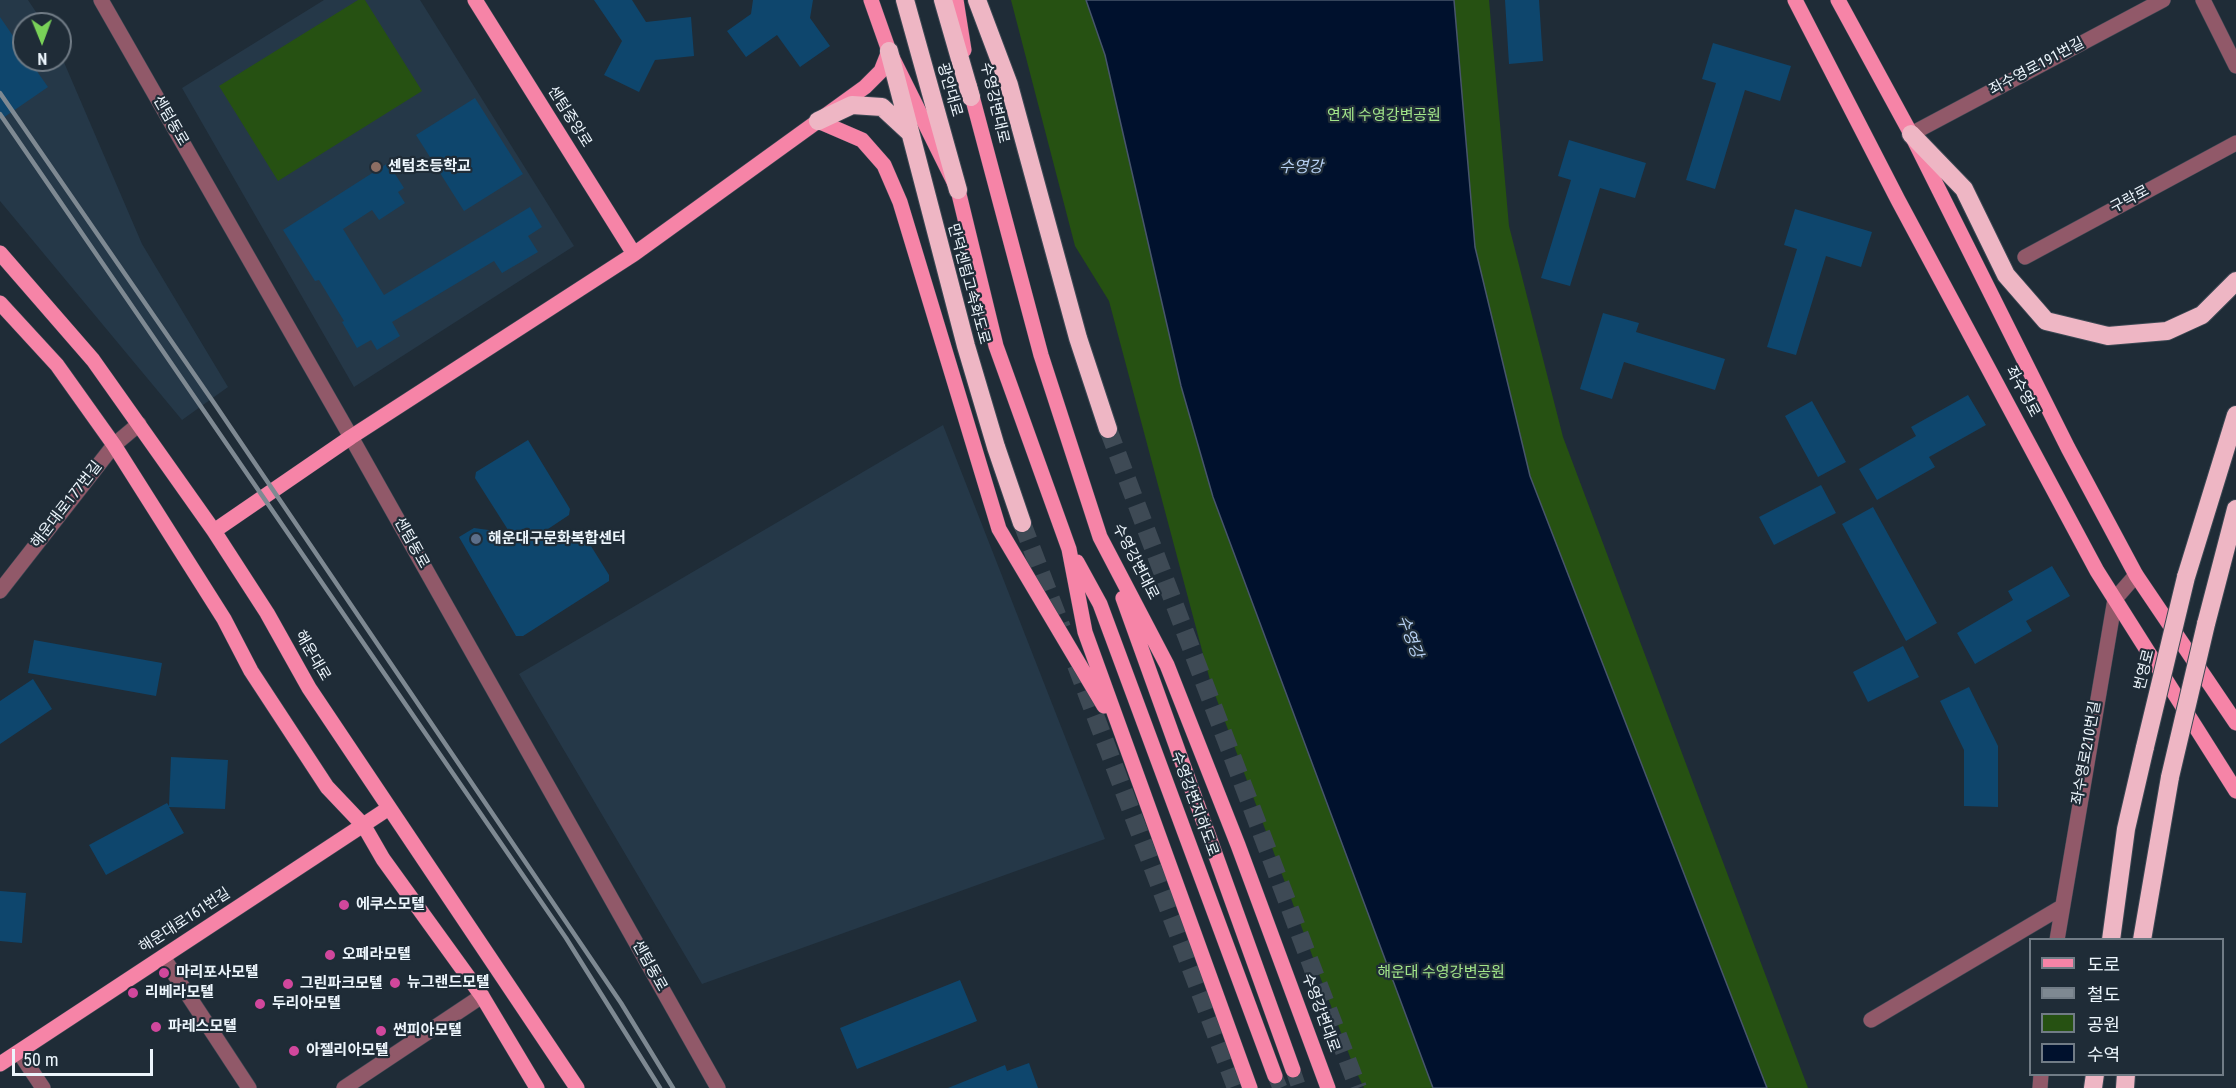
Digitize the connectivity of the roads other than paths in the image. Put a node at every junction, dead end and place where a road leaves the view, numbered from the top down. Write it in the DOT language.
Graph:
graph roads {
  1 [pos="100,0"];
  2 [pos="475,0"];
  3 [pos="871,0"];
  4 [pos="905,0"];
  5 [pos="944,0"];
  6 [pos="956,0"];
  7 [pos="977,0"];
  8 [pos="1795,0"];
  9 [pos="1838,0"];
  10 [pos="2163,0"];
  11 [pos="2203,0"];
  12 [pos="889,51"];
  13 [pos="2236,66"];
  14 [pos="971,98"];
  15 [pos="818,121"];
  16 [pos="909,132"];
  17 [pos="1911,135"];
  18 [pos="2236,143"];
  19 [pos="958,190"];
  20 [pos="0,254"];
  21 [pos="634,254"];
  22 [pos="2025,257"];
  23 [pos="2236,280"];
  24 [pos="0,303"];
  25 [pos="2236,415"];
  26 [pos="139,424"];
  27 [pos="1108,429"];
  28 [pos="351,437"];
  29 [pos="114,445"];
  30 [pos="2236,509"];
  31 [pos="1022,523"];
  32 [pos="214,531"];
  33 [pos="1100,537"];
  34 [pos="1069,549"];
  35 [pos="2136,575"];
  36 [pos="0,591"];
  37 [pos="2115,599"];
  38 [pos="2236,723"];
  39 [pos="1123,738"];
  40 [pos="2236,791"];
  41 [pos="389,808"];
  42 [pos="364,826"];
  43 [pos="2060,909"];
  44 [pos="2057,938"];
  45 [pos="2111,938"];
  46 [pos="2142,938"];
  47 [pos="163,957"];
  48 [pos="482,996"];
  49 [pos="1871,1020"];
  50 [pos="20,1052"];
  51 [pos="0,1064"];
  52 [pos="1293,1070"];
  53 [pos="1275,1076"];
  54 [pos="44,1088"];
  55 [pos="249,1088"];
  56 [pos="344,1088"];
  57 [pos="537,1088"];
  58 [pos="577,1088"];
  59 [pos="718,1088"];
  60 [pos="1250,1088"];
  61 [pos="1328,1088"];
  1 -- 28 [label="street, 센텀동로"];
  2 -- 21 [label="main road, 센텀중앙로"];
  3 -- 12 [label="main road"];
  4 -- 19 [label="highway, 광안대로"];
  5 -- 14 [label="highway, 광안대로"];
  6 -- 14 [label="main road, 수영강변대로"];
  7 -- 27 [label="highway"];
  8 -- 37 [label="main road, 좌수영로"];
  9 -- 17 [label="main road, 좌수영로"];
  10 -- 17 [label="street, 좌수영로191번길"];
  11 -- 13 [label="street"];
  12 -- 15 [label="main road"];
  12 -- 16 [label="highway, 만덕센텀고속화도로"];
  12 -- 19 [label="main road"];
  14 -- 33 [label="main road, 수영강변대로"];
  15 -- 16 [label="highway"];
  15 -- 21 [label="main road"];
  15 -- 39 [label="main road"];
  16 -- 31 [label="highway, 만덕센텀고속화도로"];
  17 -- 23 [label="highway"];
  17 -- 35 [label="main road, 좌수영로"];
  18 -- 22 [label="street, 구락로"];
  19 -- 34 [label="main road"];
  20 -- 26 [label="main road, 해운대로"];
  21 -- 28 [label="main road"];
  24 -- 29 [label="main road"];
  25 -- 45 [label="highway, 번영로, bridge"];
  26 -- 29 [label="street, 해운대로177번길"];
  26 -- 32 [label="main road, 해운대로"];
  28 -- 32 [label="main road"];
  28 -- 59 [label="street, 센텀동로"];
  29 -- 36 [label="street, 해운대로177번길"];
  29 -- 42 [label="main road"];
  30 -- 46 [label="highway, bridge"];
  32 -- 41 [label="main road, 해운대로"];
  33 -- 52 [label="main road, 수영강변지하도로"];
  33 -- 61 [label="main road, 수영강변대로"];
  34 -- 39 [label="main road"];
  34 -- 53 [label="main road, 수영강변지하도로"];
  35 -- 37 [label="street"];
  35 -- 38 [label="main road, 좌수영로"];
  37 -- 40 [label="main road, 좌수영로"];
  37 -- 43 [label="street, 좌수영로210번길"];
  39 -- 60 [label="main road"];
  41 -- 42 [label="main road, 해운대로161번길"];
  41 -- 58 [label="main road, 해운대로"];
  42 -- 47 [label="main road, 해운대로161번길"];
  42 -- 48 [label="main road"];
  43 -- 44 [label="street, 좌수영로210번길"];
  43 -- 49 [label="street"];
  47 -- 50 [label="main road, 해운대로161번길"];
  47 -- 55 [label="street"];
  48 -- 56 [label="street"];
  48 -- 57 [label="main road"];
  50 -- 51 [label="main road, 해운대로161번길"];
  50 -- 54 [label="street"];
}
